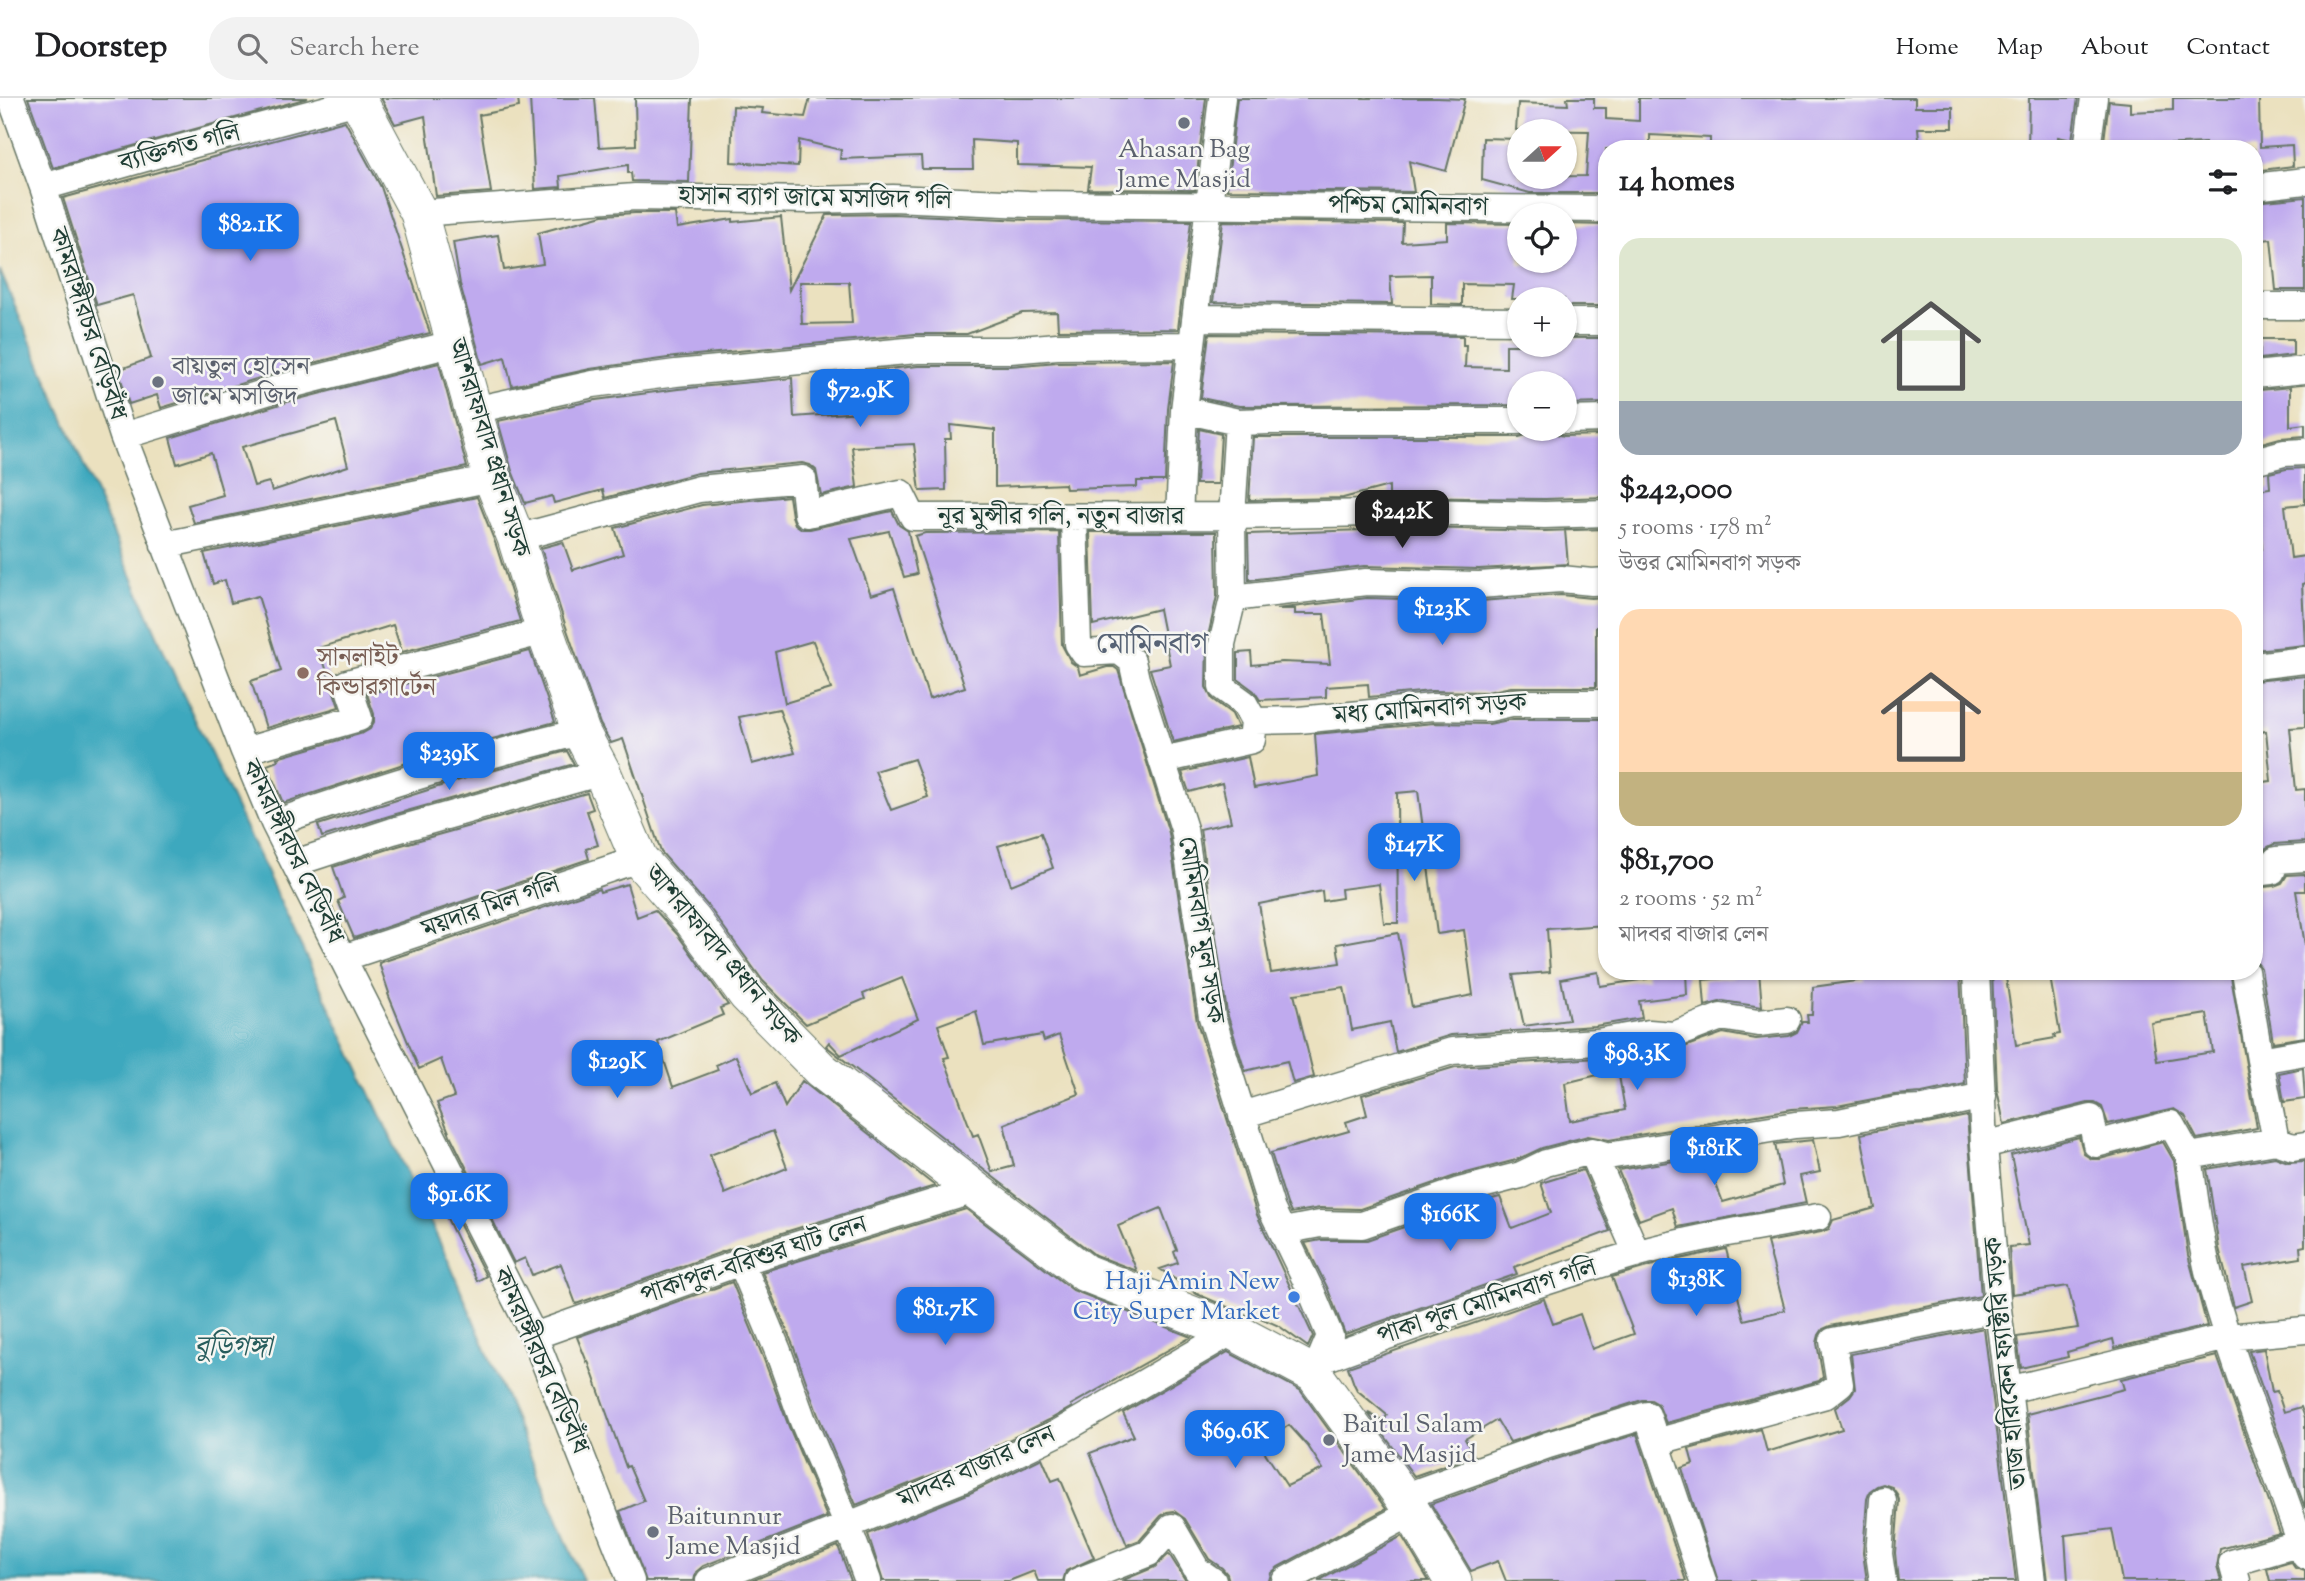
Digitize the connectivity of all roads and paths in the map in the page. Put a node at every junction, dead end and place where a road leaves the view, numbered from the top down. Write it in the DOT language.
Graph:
graph roads {
  1 [pos="11,98"];
  2 [pos="1222,98"];
  3 [pos="2094,98"];
  4 [pos="358,99"];
  5 [pos="2088,140"];
  6 [pos="2305,181"];
  7 [pos="2263,186"];
  8 [pos="43,187"];
  9 [pos="1210,205"];
  10 [pos="1598,209"];
  11 [pos="419,213"];
  12 [pos="2263,306"];
  13 [pos="2305,306"];
  14 [pos="1196,317"];
  15 [pos="1507,321"];
  16 [pos="1577,322"];
  17 [pos="1598,323"];
  18 [pos="456,343"];
  19 [pos="1192,345"];
  20 [pos="2305,370"];
  21 [pos="2263,374"];
  22 [pos="474,410"];
  23 [pos="1184,410"];
  24 [pos="1598,419"];
  25 [pos="1577,420"];
  26 [pos="1507,421"];
  27 [pos="1238,422"];
  28 [pos="123,436"];
  29 [pos="2305,452"];
  30 [pos="2263,459"];
  31 [pos="492,478"];
  32 [pos="1598,513"];
  33 [pos="1232,516"];
  34 [pos="1074,517"];
  35 [pos="1179,517"];
  36 [pos="516,538"];
  37 [pos="164,545"];
  38 [pos="1598,581"];
  39 [pos="1233,598"];
  40 [pos="545,631"];
  41 [pos="2305,660"];
  42 [pos="2263,665"];
  43 [pos="1598,703"];
  44 [pos="1254,721"];
  45 [pos="581,732"];
  46 [pos="244,751"];
  47 [pos="1163,760"];
  48 [pos="601,772"];
  49 [pos="274,823"];
  50 [pos="2305,858"];
  51 [pos="639,859"];
  52 [pos="295,863"];
  53 [pos="2263,872"];
  54 [pos="343,958"];
  55 [pos="1977,980"];
  56 [pos="2247,980"];
  57 [pos="1787,1020"];
  58 [pos="2305,1052"];
  59 [pos="2260,1060"];
  60 [pos="1983,1096"];
  61 [pos="1242,1115"];
  62 [pos="2276,1141"];
  63 [pos="1984,1145"];
  64 [pos="2305,1145"];
  65 [pos="1591,1151"];
  66 [pos="2189,1156"];
  67 [pos="975,1190"];
  68 [pos="1818,1217"];
  69 [pos="1283,1231"];
  70 [pos="1637,1254"];
  71 [pos="741,1262"];
  72 [pos="1998,1309"];
  73 [pos="2305,1330"];
  74 [pos="1233,1331"];
  75 [pos="534,1336"];
  76 [pos="2227,1337"];
  77 [pos="1318,1367"];
  78 [pos="2008,1391"];
  79 [pos="1656,1442"];
  80 [pos="1883,1500"];
  81 [pos="1407,1505"];
  82 [pos="848,1524"];
  83 [pos="2303,1550"];
  84 [pos="1328,1570"];
  85 [pos="631,1581"];
  86 [pos="709,1581"];
  87 [pos="867,1581"];
  88 [pos="1079,1581"];
  89 [pos="1213,1581"];
  90 [pos="1285,1581"];
  91 [pos="1453,1581"];
  92 [pos="1703,1581"];
  93 [pos="1883,1581"];
  94 [pos="2032,1581"];
  95 [pos="2237,1581"];
  1 -- 8 [label="street, কামরাঙ্গীরচর বেড়িবাঁধ"];
  2 -- 9 [label="street"];
  3 -- 5 [label="street"];
  4 -- 8 [label="street, ব্যক্তিগত গলি"];
  4 -- 11 [label="street, আশরাফাবাদ প্রধান সড়ক"];
  6 -- 7 [label="street"];
  8 -- 28 [label="street, কামরাঙ্গীরচর বেড়িবাঁধ"];
  9 -- 10 [label="street, পশ্চিম মোমিনবাগ"];
  9 -- 11 [label="street, হাসান ব্যাগ জামে মসজিদ গলি"];
  9 -- 14 [label="street"];
  11 -- 18 [label="street, আশরাফাবাদ প্রধান সড়ক"];
  12 -- 13 [label="street"];
  14 -- 15 [label="street"];
  14 -- 19 [label="street"];
  16 -- 17 [label="street"];
  18 -- 22 [label="street, আশরাফাবাদ প্রধান সড়ক"];
  18 -- 28 [label="street"];
  19 -- 22 [label="street"];
  19 -- 23 [label="street"];
  20 -- 21 [label="street"];
  22 -- 31 [label="street, আশরাফাবাদ প্রধান সড়ক"];
  23 -- 27 [label="street"];
  23 -- 35 [label="street"];
  24 -- 25 [label="street"];
  26 -- 27 [label="street"];
  27 -- 33 [label="street"];
  28 -- 37 [label="street, কামরাঙ্গীরচর বেড়িবাঁধ"];
  29 -- 30 [label="street"];
  31 -- 36 [label="street, আশরাফাবাদ প্রধান সড়ক"];
  31 -- 37 [label="street"];
  32 -- 33 [label="street, নূর মুন্সীর গলি, নতুন বাজার"];
  33 -- 35 [label="street, নূর মুন্সীর গলি, নতুন বাজার"];
  33 -- 39 [label="street"];
  34 -- 35 [label="street, নূর মুন্সীর গলি, নতুন বাজার"];
  34 -- 36 [label="street, নূর মুন্সীর গলি, নতুন বাজার"];
  34 -- 47 [label="street, মোমিনবাগ মূল সড়ক"];
  36 -- 40 [label="street, আশরাফাবাদ প্রধান সড়ক"];
  37 -- 46 [label="street, কামরাঙ্গীরচর বেড়িবাঁধ"];
  38 -- 39 [label="street"];
  39 -- 44 [label="street"];
  40 -- 45 [label="street, আশরাফাবাদ প্রধান সড়ক"];
  40 -- 46 [label="street"];
  41 -- 42 [label="street"];
  43 -- 44 [label="street, মধ্য মোমিনবাগ সড়ক"];
  44 -- 47 [label="street"];
  45 -- 48 [label="street, আশরাফাবাদ প্রধান সড়ক"];
  45 -- 49 [label="street"];
  46 -- 49 [label="street, কামরাঙ্গীরচর বেড়িবাঁধ"];
  47 -- 61 [label="street, মোমিনবাগ মূল সড়ক"];
  48 -- 51 [label="street, আশরাফাবাদ প্রধান সড়ক"];
  48 -- 52 [label="street"];
  49 -- 52 [label="street, কামরাঙ্গীরচর বেড়িবাঁধ"];
  50 -- 53 [label="street"];
  51 -- 54 [label="street, ময়দার মিল গলি"];
  51 -- 67 [label="street, আশরাফাবাদ প্রধান সড়ক"];
  52 -- 54 [label="street, কামরাঙ্গীরচর বেড়িবাঁধ"];
  54 -- 75 [label="street, কামরাঙ্গীরচর বেড়িবাঁধ"];
  55 -- 60 [label="street, তাজ হারিকেন ফ্যাক্টরি সড়ক"];
  56 -- 59 [label="street"];
  57 -- 61 [label="street"];
  58 -- 59 [label="street"];
  59 -- 62 [label="street"];
  60 -- 63 [label="street, তাজ হারিকেন ফ্যাক্টরি সড়ক"];
  60 -- 65 [label="street"];
  61 -- 69 [label="street, মোমিনবাগ মূল সড়ক"];
  62 -- 64 [label="street"];
  62 -- 66 [label="street"];
  63 -- 66 [label="street"];
  63 -- 72 [label="street, তাজ হারিকেন ফ্যাক্টরি সড়ক"];
  65 -- 69 [label="street"];
  65 -- 70 [label="street"];
  66 -- 76 [label="street"];
  67 -- 71 [label="street, পাকাপুল-বরিশুর ঘাট লেন"];
  67 -- 74 [label="street, আশরাফাবাদ প্রধান সড়ক"];
  68 -- 70 [label="street, পাকা পুল মোমিনবাগ গলি"];
  69 -- 77 [label="street, মোমিনবাগ মূল সড়ক"];
  70 -- 77 [label="street, পাকা পুল মোমিনবাগ গলি"];
  71 -- 75 [label="street, পাকাপুল-বরিশুর ঘাট লেন"];
  71 -- 82 [label="street"];
  72 -- 78 [label="street, তাজ হারিকেন ফ্যাক্টরি সড়ক"];
  72 -- 79 [label="street"];
  73 -- 76 [label="street"];
  74 -- 77 [label="street, আশরাফাবাদ প্রধান সড়ক"];
  74 -- 82 [label="street, মাদবর বাজার লেন"];
  75 -- 85 [label="street, কামরাঙ্গীরচর বেড়িবাঁধ"];
  76 -- 78 [label="street"];
  76 -- 83 [label="street"];
  77 -- 81 [label="street, আশরাফাবাদ প্রধান সড়ক"];
  78 -- 94 [label="street, তাজ হারিকেন ফ্যাক্টরি সড়ক"];
  79 -- 81 [label="street"];
  79 -- 92 [label="street"];
  80 -- 93 [label="street"];
  81 -- 84 [label="street"];
  81 -- 91 [label="street, আশরাফাবাদ প্রধান সড়ক"];
  82 -- 86 [label="street, মাদবর বাজার লেন"];
  82 -- 87 [label="street"];
  83 -- 95 [label="street"];
  84 -- 90 [label="street"];
  88 -- 89 [label="street"];
}
